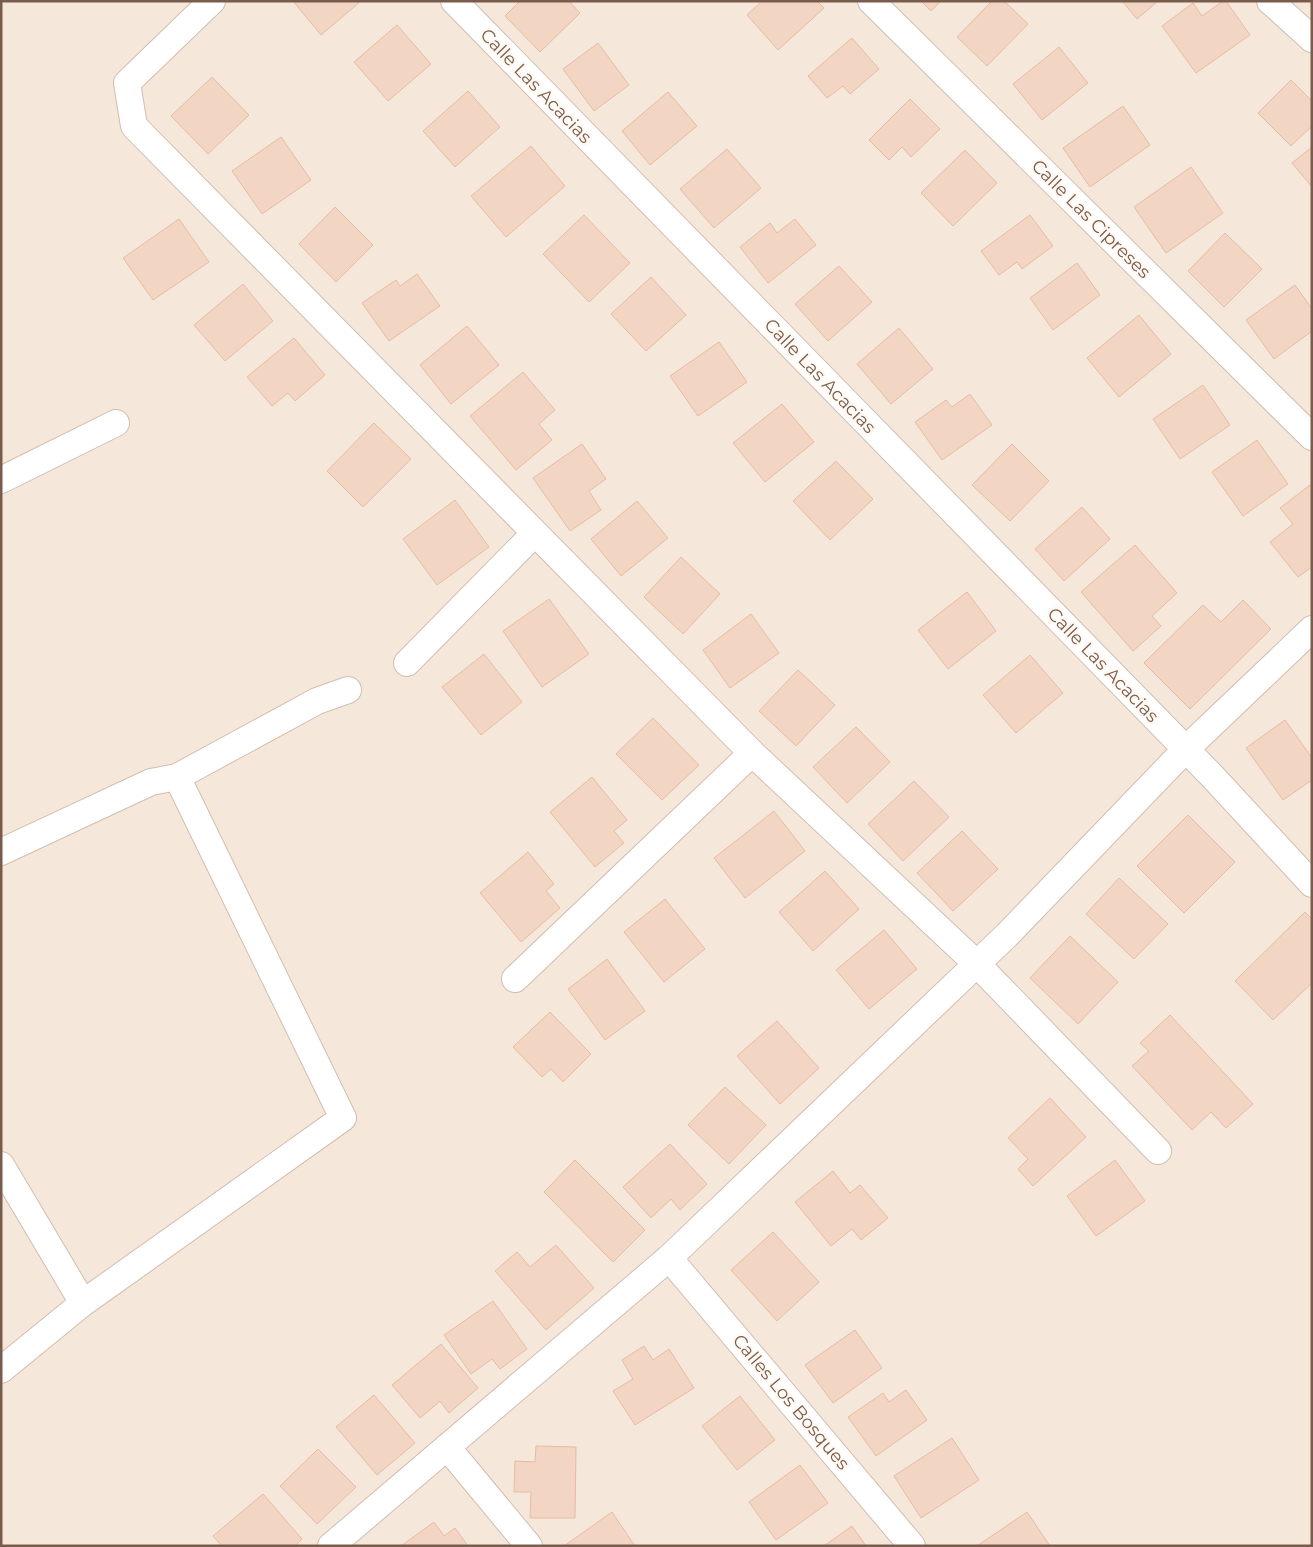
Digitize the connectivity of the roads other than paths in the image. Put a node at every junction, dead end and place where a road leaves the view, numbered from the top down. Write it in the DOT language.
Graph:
graph roads {
  1 [pos="212,1"];
  2 [pos="454,1"];
  3 [pos="871,1"];
  4 [pos="1270,1"];
  5 [pos="1312,39"];
  6 [pos="116,423"];
  7 [pos="1312,437"];
  8 [pos="1,480"];
  9 [pos="535,533"];
  10 [pos="1312,629"];
  11 [pos="406,663"];
  12 [pos="348,690"];
  13 [pos="1185,750"];
  14 [pos="752,753"];
  15 [pos="177,777"];
  16 [pos="1,852"];
  17 [pos="1312,884"];
  18 [pos="977,964"];
  19 [pos="516,979"];
  20 [pos="1158,1151"];
  21 [pos="1,1165"];
  22 [pos="669,1258"];
  23 [pos="83,1303"];
  24 [pos="1,1370"];
  25 [pos="447,1447"];
  26 [pos="331,1546"];
  27 [pos="529,1546"];
  28 [pos="912,1546"];
  1 -- 9 [label="street"];
  2 -- 13 [label="street, Calle Las Acacias"];
  3 -- 7 [label="street, Calle Las Cipreses"];
  4 -- 5 [label="street"];
  6 -- 8 [label="street"];
  9 -- 11 [label="street"];
  9 -- 14 [label="street"];
  10 -- 13 [label="street"];
  12 -- 15 [label="street"];
  13 -- 17 [label="street, Calle Las Acacias"];
  13 -- 18 [label="street"];
  14 -- 18 [label="street"];
  14 -- 19 [label="street"];
  15 -- 16 [label="street"];
  15 -- 23 [label="street"];
  18 -- 20 [label="street"];
  18 -- 22 [label="street"];
  21 -- 23 [label="street"];
  22 -- 25 [label="street"];
  22 -- 28 [label="street, Calles Los Bosques"];
  23 -- 24 [label="street"];
  25 -- 26 [label="street"];
  25 -- 27 [label="street"];
}
